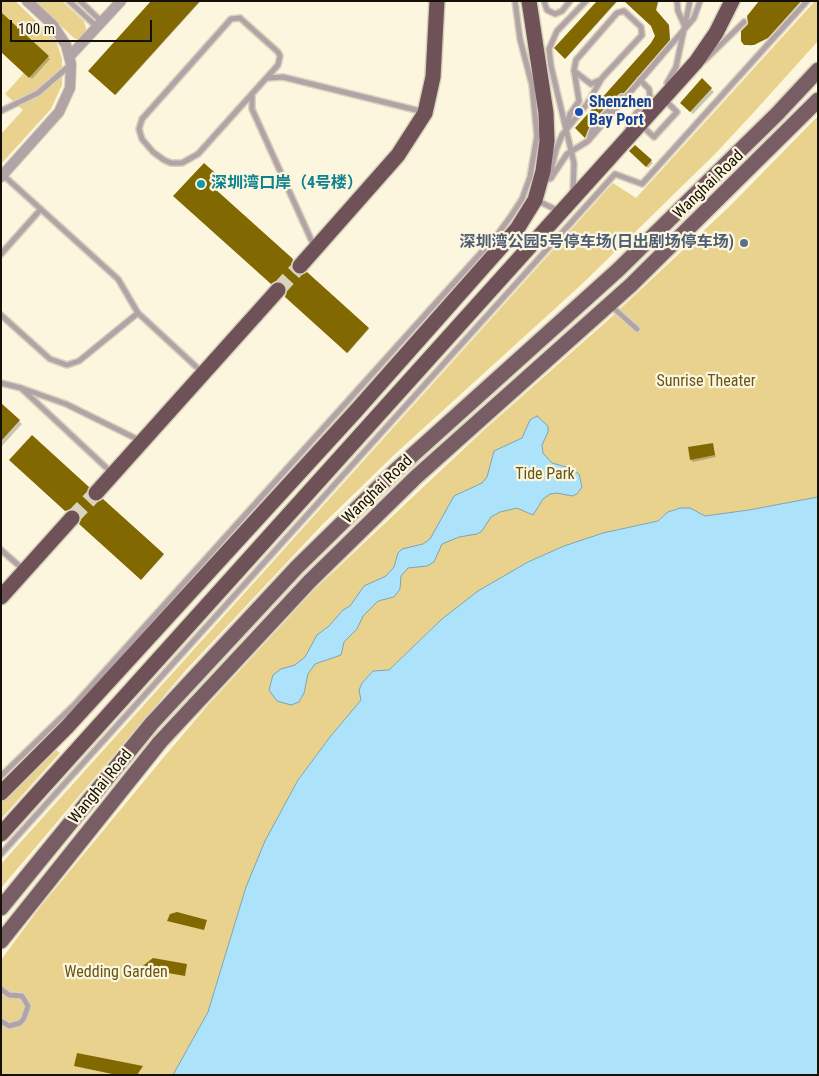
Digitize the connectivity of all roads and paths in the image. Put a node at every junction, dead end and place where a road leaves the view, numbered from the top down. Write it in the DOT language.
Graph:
graph roads {
  1 [pos="27,1"];
  2 [pos="69,1"];
  3 [pos="80,1"];
  4 [pos="121,1"];
  5 [pos="437,1"];
  6 [pos="515,1"];
  7 [pos="544,1"];
  8 [pos="570,1"];
  9 [pos="586,1"];
  10 [pos="677,1"];
  11 [pos="690,1"];
  12 [pos="700,1"];
  13 [pos="732,1"];
  14 [pos="806,1"];
  15 [pos="533,3"];
  16 [pos="744,22"];
  17 [pos="100,25"];
  18 [pos="685,28"];
  19 [pos="71,60"];
  20 [pos="574,70"];
  21 [pos="688,70"];
  22 [pos="818,70"];
  23 [pos="266,78"];
  24 [pos="602,78"];
  25 [pos="640,80"];
  26 [pos="254,92"];
  27 [pos="661,94"];
  28 [pos="818,100"];
  29 [pos="1,111"];
  30 [pos="425,112"];
  31 [pos="640,124"];
  32 [pos="566,129"];
  33 [pos="620,145"];
  34 [pos="571,151"];
  35 [pos="2,176"];
  36 [pos="541,189"];
  37 [pos="573,197"];
  38 [pos="42,209"];
  39 [pos="560,211"];
  40 [pos="315,249"];
  41 [pos="1,254"];
  42 [pos="300,266"];
  43 [pos="278,290"];
  44 [pos="610,304"];
  45 [pos="138,313"];
  46 [pos="1,314"];
  47 [pos="637,329"];
  48 [pos="203,373"];
  49 [pos="1,383"];
  50 [pos="21,388"];
  51 [pos="142,442"];
  52 [pos="113,474"];
  53 [pos="96,493"];
  54 [pos="72,518"];
  55 [pos="1,550"];
  56 [pos="25,571"];
  57 [pos="1,597"];
  58 [pos="1,776"];
  59 [pos="1,793"];
  60 [pos="1,834"];
  61 [pos="1,854"];
  62 [pos="1,908"];
  63 [pos="1,941"];
  64 [pos="1,989"];
  65 [pos="1,1022"];
  1 -- 19 [label="street"];
  2 -- 17 [label="lane"];
  3 -- 17 [label="lane"];
  4 -- 17 [label="street"];
  5 -- 30 [label="highway"];
  6 -- 58 [label="lane"];
  7 -- 8 [label="lane"];
  9 -- 32 [label="lane"];
  10 -- 18 [label="lane"];
  11 -- 18 [label="lane"];
  12 -- 18 [label="lane"];
  13 -- 21 [label="highway"];
  14 -- 61 [label="lane"];
  15 -- 36 [label="highway"];
  16 -- 21 [label="lane"];
  17 -- 19 [label="street"];
  18 -- 25 [label="lane"];
  18 -- 27 [label="lane"];
  19 -- 29 [label="lane"];
  19 -- 35 [label="street"];
  20 -- 24 [label="lane"];
  20 -- 24 [label="lane"];
  20 -- 32 [label="lane"];
  21 -- 27 [label="highway"];
  22 -- 62 [label="main road, Wanghai Road"];
  23 -- 26 [label="lane"];
  23 -- 26 [label="lane"];
  23 -- 30 [label="lane"];
  24 -- 32 [label="lane"];
  25 -- 33 [label="lane"];
  25 -- 34 [label="lane"];
  26 -- 40 [label="lane"];
  27 -- 31 [label="highway"];
  27 -- 31 [label="lane"];
  28 -- 44 [label="main road, Wanghai Road"];
  30 -- 40 [label="highway"];
  31 -- 33 [label="highway"];
  32 -- 34 [label="lane"];
  32 -- 36 [label="lane"];
  33 -- 37 [label="highway"];
  34 -- 36 [label="lane"];
  34 -- 37 [label="lane"];
  35 -- 38 [label="lane"];
  36 -- 39 [label="lane"];
  36 -- 59 [label="highway"];
  37 -- 39 [label="highway"];
  38 -- 41 [label="lane"];
  38 -- 45 [label="lane"];
  39 -- 60 [label="highway"];
  40 -- 42 [label="highway"];
  43 -- 48 [label="highway"];
  44 -- 47 [label="lane"];
  44 -- 63 [label="main road, Wanghai Road"];
  45 -- 46 [label="lane"];
  45 -- 48 [label="lane"];
  48 -- 51 [label="highway"];
  49 -- 50 [label="lane"];
  50 -- 51 [label="lane"];
  50 -- 52 [label="lane"];
  51 -- 52 [label="highway"];
  52 -- 53 [label="highway"];
  54 -- 56 [label="highway"];
  55 -- 56 [label="lane"];
  56 -- 57 [label="highway"];
  64 -- 65 [label="lane"];
}
